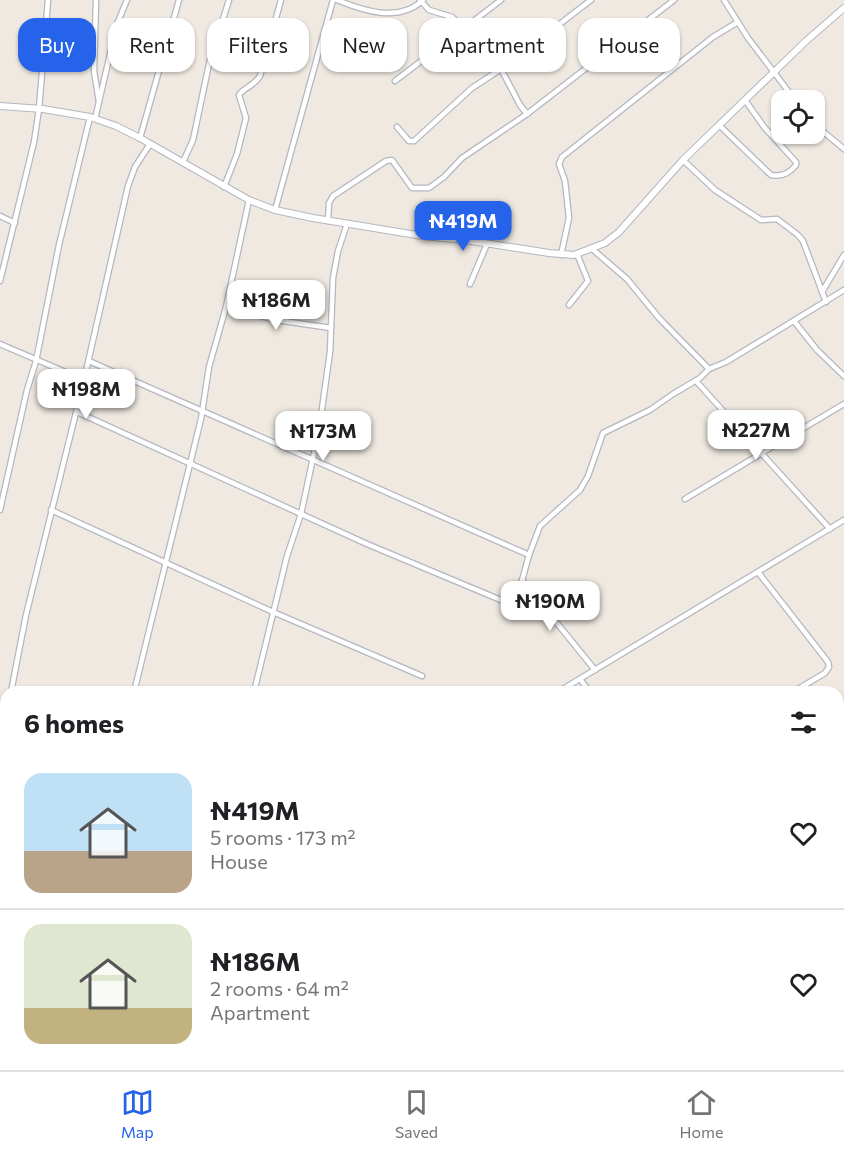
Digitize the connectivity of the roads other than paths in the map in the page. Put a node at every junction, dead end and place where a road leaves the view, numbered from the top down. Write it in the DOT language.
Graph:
graph roads {
  1 [pos="48,0"];
  2 [pos="96,0"];
  3 [pos="128,0"];
  4 [pos="179,0"];
  5 [pos="229,0"];
  6 [pos="281,0"];
  7 [pos="335,0"];
  8 [pos="501,0"];
  9 [pos="591,0"];
  10 [pos="674,0"];
  11 [pos="724,0"];
  12 [pos="421,1"];
  13 [pos="844,8"];
  14 [pos="453,18"];
  15 [pos="477,18"];
  16 [pos="566,19"];
  17 [pos="738,22"];
  18 [pos="419,62"];
  19 [pos="496,72"];
  20 [pos="503,72"];
  21 [pos="773,72"];
  22 [pos="394,81"];
  23 [pos="787,90"];
  24 [pos="745,100"];
  25 [pos="99,102"];
  26 [pos="0,106"];
  27 [pos="39,109"];
  28 [pos="527,114"];
  29 [pos="93,118"];
  30 [pos="719,125"];
  31 [pos="397,127"];
  32 [pos="825,133"];
  33 [pos="140,138"];
  34 [pos="150,144"];
  35 [pos="844,149"];
  36 [pos="683,160"];
  37 [pos="183,162"];
  38 [pos="224,187"];
  39 [pos="249,200"];
  40 [pos="275,210"];
  41 [pos="0,216"];
  42 [pos="328,221"];
  43 [pos="15,223"];
  44 [pos="347,224"];
  45 [pos="487,244"];
  46 [pos="591,248"];
  47 [pos="577,254"];
  48 [pos="561,255"];
  49 [pos="844,255"];
  50 [pos="0,281"];
  51 [pos="470,284"];
  52 [pos="844,290"];
  53 [pos="822,292"];
  54 [pos="826,302"];
  55 [pos="569,305"];
  56 [pos="226,306"];
  57 [pos="794,321"];
  58 [pos="331,328"];
  59 [pos="0,344"];
  60 [pos="36,361"];
  61 [pos="88,361"];
  62 [pos="709,369"];
  63 [pos="844,376"];
  64 [pos="84,380"];
  65 [pos="696,381"];
  66 [pos="844,404"];
  67 [pos="202,411"];
  68 [pos="77,412"];
  69 [pos="763,453"];
  70 [pos="312,459"];
  71 [pos="190,462"];
  72 [pos="685,499"];
  73 [pos="0,510"];
  74 [pos="51,510"];
  75 [pos="301,514"];
  76 [pos="844,520"];
  77 [pos="830,529"];
  78 [pos="529,555"];
  79 [pos="164,563"];
  80 [pos="758,572"];
  81 [pos="522,580"];
  82 [pos="273,612"];
  83 [pos="595,670"];
  84 [pos="422,676"];
  85 [pos="580,678"];
  86 [pos="11,686"];
  87 [pos="135,686"];
  88 [pos="255,686"];
  89 [pos="567,686"];
  90 [pos="586,686"];
  91 [pos="803,686"];
  1 -- 27 [label="street"];
  2 -- 25 [label="street"];
  3 -- 25 [label="street"];
  4 -- 33 [label="street"];
  5 -- 37 [label="street"];
  6 -- 38 [label="street"];
  7 -- 12 [label="street"];
  7 -- 40 [label="street"];
  8 -- 15 [label="street"];
  9 -- 16 [label="street"];
  10 -- 28 [label="street"];
  11 -- 17 [label="street"];
  12 -- 14 [label="street"];
  13 -- 21 [label="street"];
  17 -- 21 [label="street"];
  17 -- 48 [label="street"];
  18 -- 22 [label="street"];
  19 -- 31 [label="street"];
  20 -- 28 [label="street"];
  21 -- 23 [label="street"];
  21 -- 24 [label="street"];
  24 -- 30 [label="street"];
  24 -- 30 [label="street"];
  25 -- 29 [label="street"];
  26 -- 27 [label="street"];
  27 -- 29 [label="street"];
  27 -- 43 [label="street"];
  28 -- 42 [label="street"];
  29 -- 33 [label="street"];
  29 -- 60 [label="street"];
  30 -- 36 [label="street"];
  32 -- 35 [label="street"];
  33 -- 34 [label="street"];
  34 -- 37 [label="street"];
  34 -- 61 [label="street"];
  36 -- 46 [label="street"];
  36 -- 53 [label="street"];
  37 -- 38 [label="street"];
  38 -- 39 [label="street"];
  39 -- 40 [label="street"];
  39 -- 56 [label="street"];
  40 -- 42 [label="street"];
  41 -- 43 [label="street"];
  42 -- 44 [label="street"];
  43 -- 50 [label="street"];
  44 -- 45 [label="street"];
  44 -- 58 [label="street"];
  45 -- 48 [label="street"];
  45 -- 51 [label="street"];
  46 -- 47 [label="street"];
  46 -- 62 [label="street"];
  47 -- 48 [label="street"];
  47 -- 55 [label="street"];
  49 -- 53 [label="street"];
  52 -- 54 [label="street"];
  53 -- 54 [label="street"];
  54 -- 57 [label="street"];
  56 -- 58 [label="street"];
  56 -- 67 [label="street"];
  57 -- 62 [label="street"];
  57 -- 63 [label="street"];
  58 -- 70 [label="street"];
  59 -- 60 [label="street"];
  60 -- 64 [label="street"];
  60 -- 73 [label="street"];
  61 -- 64 [label="street"];
  61 -- 67 [label="street"];
  62 -- 65 [label="street"];
  64 -- 68 [label="street"];
  65 -- 69 [label="street"];
  65 -- 78 [label="street"];
  66 -- 69 [label="street"];
  67 -- 70 [label="street"];
  67 -- 71 [label="street"];
  68 -- 71 [label="street"];
  68 -- 74 [label="street"];
  69 -- 72 [label="street"];
  69 -- 77 [label="street"];
  70 -- 75 [label="street"];
  70 -- 78 [label="street"];
  71 -- 75 [label="street"];
  71 -- 79 [label="street"];
  74 -- 79 [label="street"];
  74 -- 86 [label="street"];
  75 -- 81 [label="street"];
  75 -- 82 [label="street"];
  76 -- 77 [label="street"];
  77 -- 80 [label="street"];
  78 -- 81 [label="street"];
  79 -- 82 [label="street"];
  79 -- 87 [label="street"];
  80 -- 83 [label="street"];
  80 -- 91 [label="street"];
  81 -- 83 [label="street"];
  82 -- 84 [label="street"];
  82 -- 88 [label="street"];
  83 -- 85 [label="street"];
  85 -- 89 [label="street"];
  85 -- 90 [label="street"];
}
